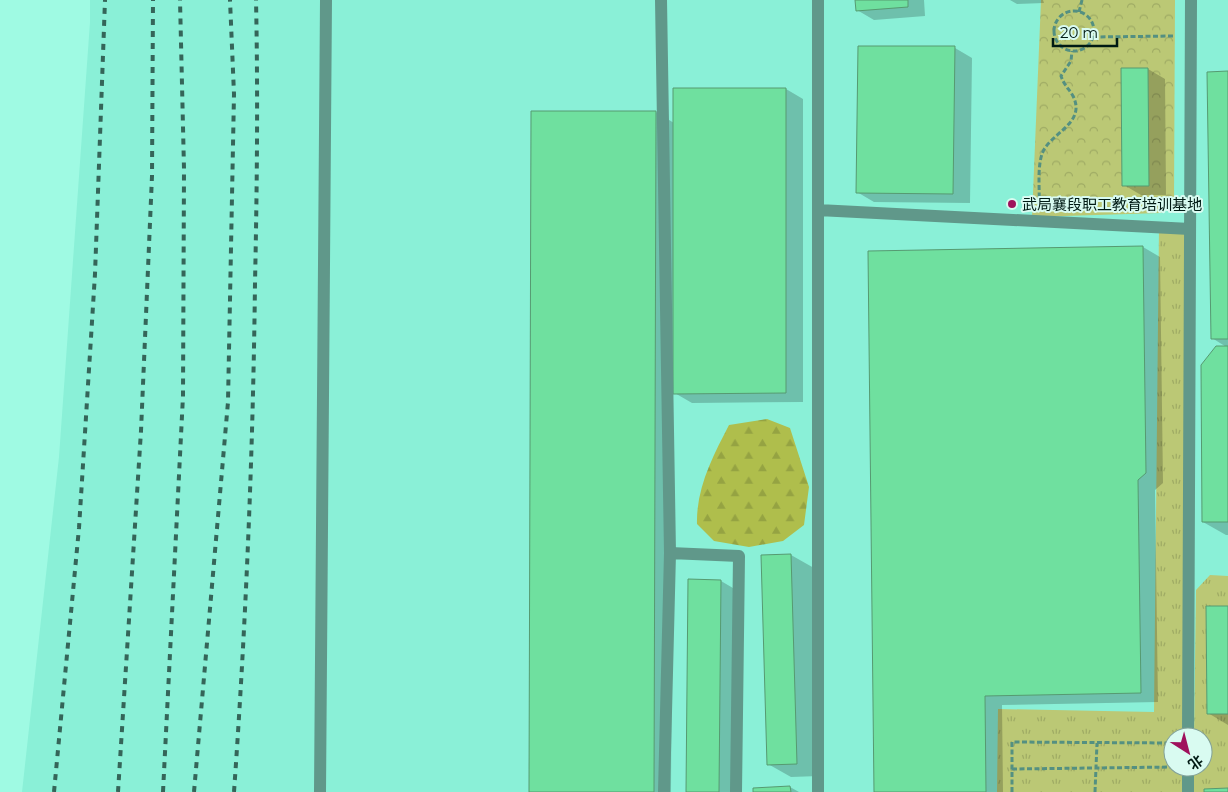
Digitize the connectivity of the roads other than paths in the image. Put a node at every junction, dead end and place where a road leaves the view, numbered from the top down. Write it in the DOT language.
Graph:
graph roads {
  1 [pos="326,0"];
  2 [pos="661,0"];
  3 [pos="818,0"];
  4 [pos="1191,0"];
  5 [pos="818,210"];
  6 [pos="1190,228"];
  7 [pos="670,553"];
  8 [pos="1188,727"];
  9 [pos="1188,777"];
  10 [pos="320,792"];
  11 [pos="664,792"];
  12 [pos="736,792"];
  13 [pos="818,792"];
  14 [pos="1188,792"];
  1 -- 10 [label="lane"];
  2 -- 7 [label="lane"];
  3 -- 5 [label="lane"];
  4 -- 6 [label="lane"];
  5 -- 6 [label="lane"];
  5 -- 13 [label="lane"];
  6 -- 8 [label="lane"];
  7 -- 11 [label="lane"];
  7 -- 12 [label="lane"];
  9 -- 14 [label="lane"];
}
